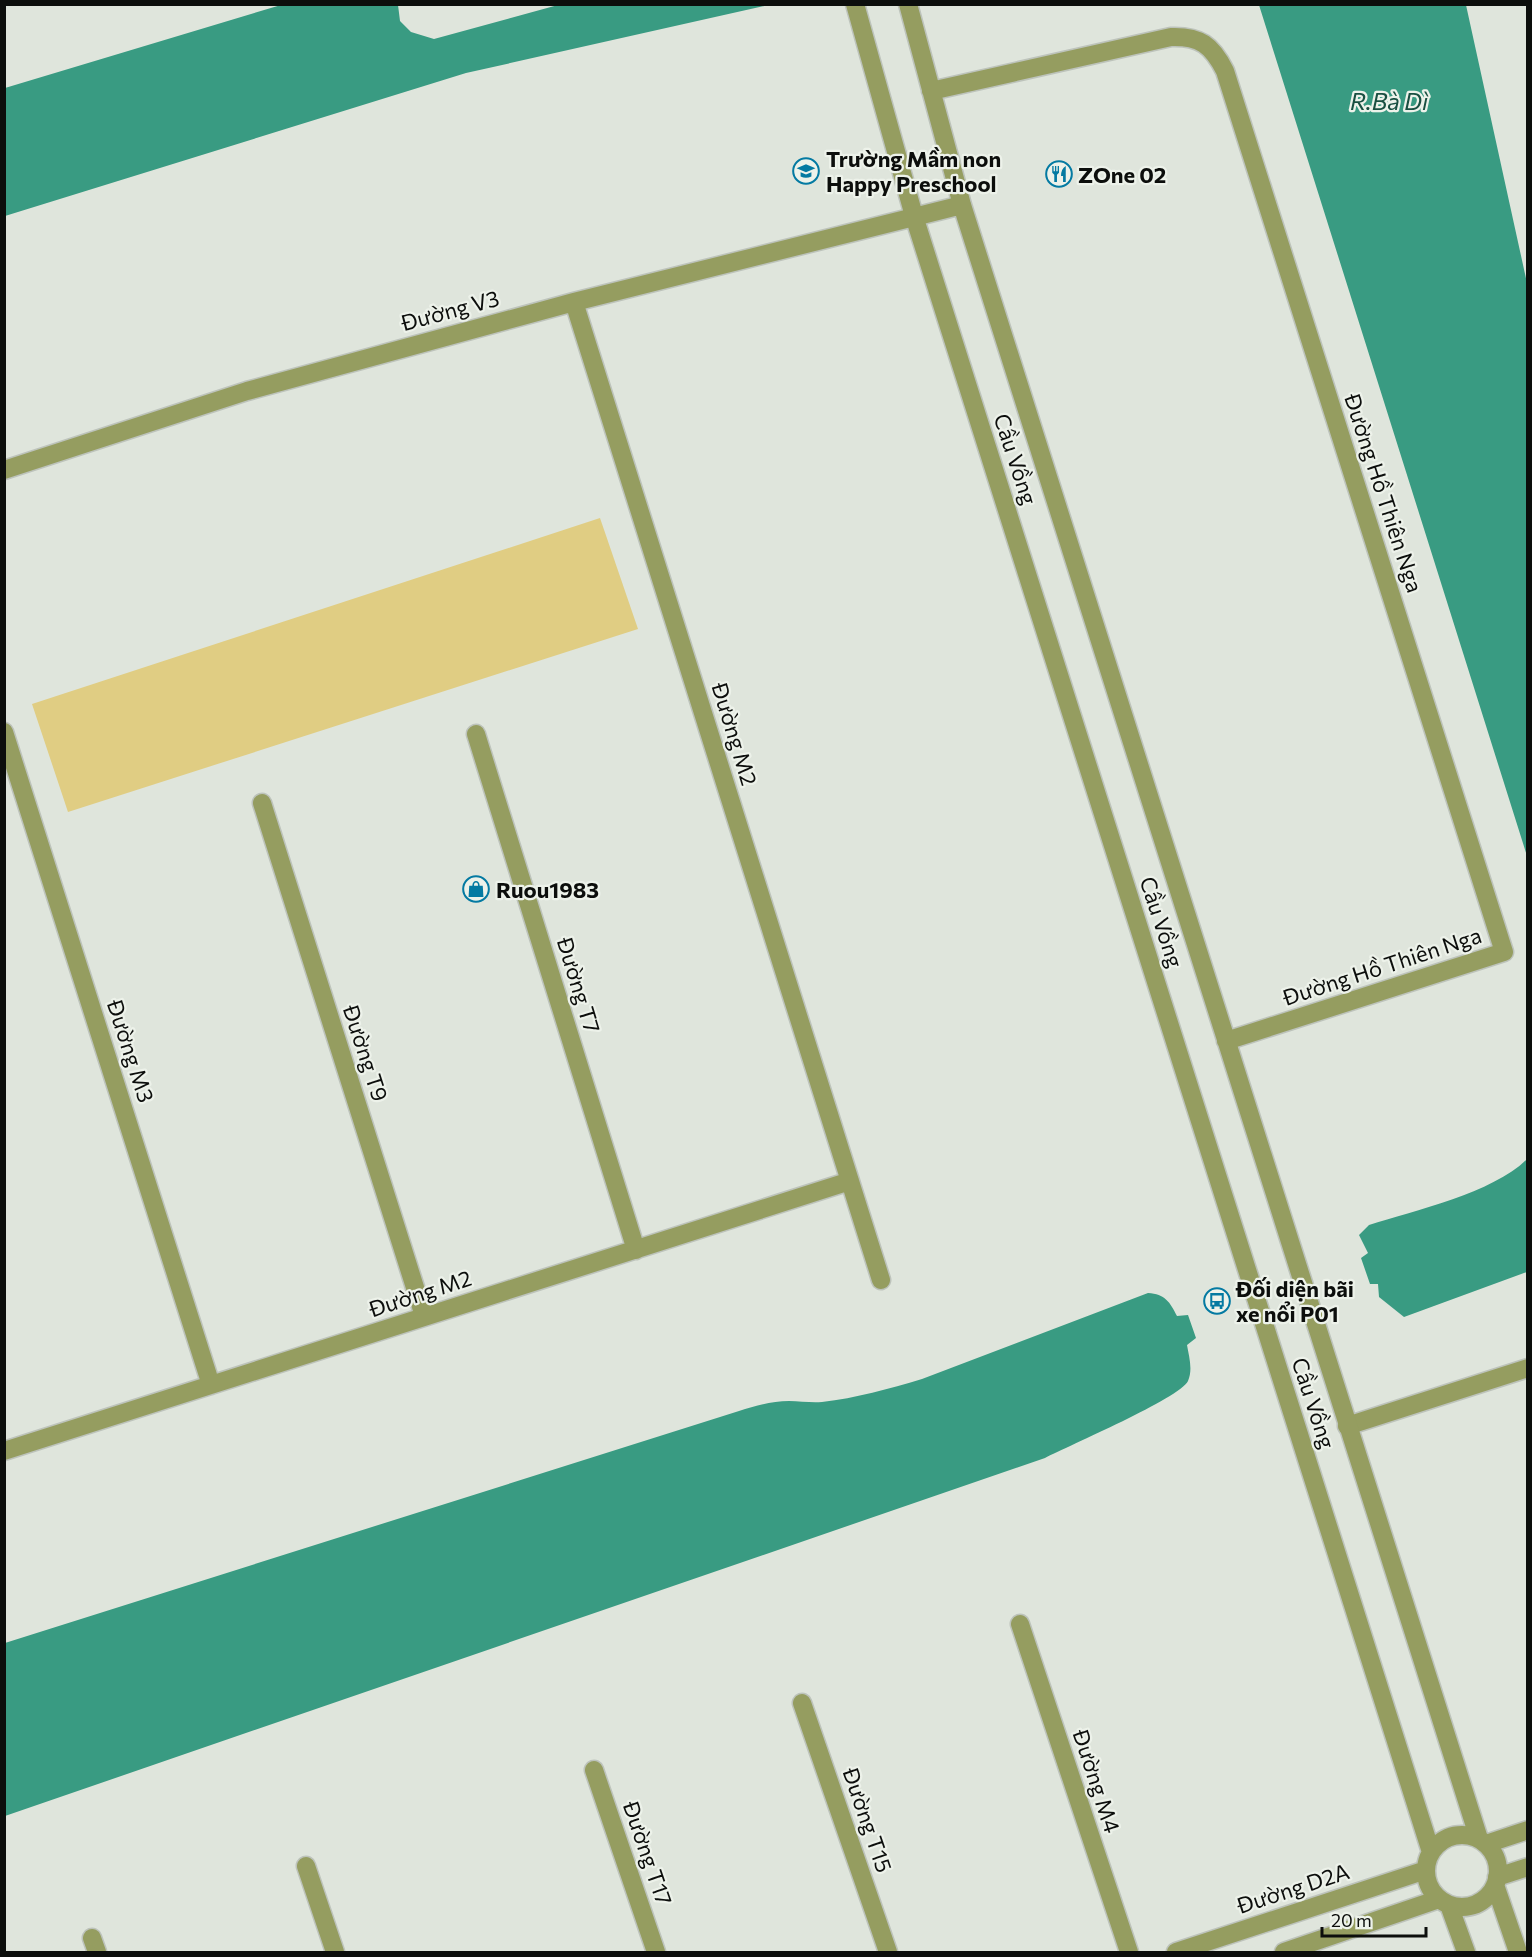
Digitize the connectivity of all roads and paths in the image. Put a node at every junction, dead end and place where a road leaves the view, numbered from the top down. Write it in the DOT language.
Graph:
graph roads {
  1 [pos="855,4"];
  2 [pos="908,4"];
  3 [pos="931,91"];
  4 [pos="962,205"];
  5 [pos="914,216"];
  6 [pos="574,302"];
  7 [pos="4,470"];
  8 [pos="4,732"];
  9 [pos="476,734"];
  10 [pos="262,803"];
  11 [pos="1226,1041"];
  12 [pos="850,1181"];
  13 [pos="636,1250"];
  14 [pos="881,1280"];
  15 [pos="424,1316"];
  16 [pos="1527,1368"];
  17 [pos="211,1385"];
  18 [pos="1347,1426"];
  19 [pos="4,1451"];
  20 [pos="1020,1624"];
  21 [pos="802,1703"];
  22 [pos="594,1770"];
  23 [pos="1527,1830"];
  24 [pos="1482,1842"];
  25 [pos="1428,1861"];
  26 [pos="306,1866"];
  27 [pos="1527,1867"];
  28 [pos="1496,1881"];
  29 [pos="1444,1902"];
  30 [pos="335,1953"];
  31 [pos="656,1953"];
  32 [pos="888,1953"];
  33 [pos="1129,1953"];
  34 [pos="1176,1953"];
  35 [pos="1284,1953"];
  36 [pos="1466,1953"];
  37 [pos="1518,1953"];
  1 -- 5 [label="street, Cầu Vồng"];
  2 -- 3 [label="street, Cầu Vồng"];
  3 -- 4 [label="street, Cầu Vồng"];
  3 -- 11 [label="street, Đường Hồ Thiên Nga"];
  4 -- 5 [label="street, Đường V3"];
  4 -- 11 [label="street, Cầu Vồng"];
  5 -- 6 [label="street, Đường V3"];
  5 -- 25 [label="street, Cầu Vồng"];
  6 -- 7 [label="street, Đường V3"];
  6 -- 12 [label="street, Đường M2"];
  8 -- 17 [label="street, Đường M3"];
  9 -- 13 [label="street, Đường T7"];
  10 -- 15 [label="street, Đường T9"];
  11 -- 18 [label="street, Cầu Vồng"];
  12 -- 13 [label="street, Đường M2"];
  12 -- 14 [label="street, Đường M2"];
  13 -- 15 [label="street, Đường M2"];
  15 -- 17 [label="street, Đường M2"];
  16 -- 18 [label="street"];
  17 -- 19 [label="street, Đường M2"];
  18 -- 24 [label="street, Cầu Vồng"];
  20 -- 33 [label="street, Đường M4"];
  21 -- 32 [label="street, Đường T15"];
  22 -- 31 [label="street, Đường T17"];
  23 -- 24 [label="street"];
  24 -- 25 [label="street"];
  24 -- 28 [label="street"];
  25 -- 29 [label="street"];
  25 -- 34 [label="street, Đường D2A"];
  26 -- 30 [label="street"];
  27 -- 28 [label="street"];
  28 -- 29 [label="street"];
  28 -- 37 [label="street"];
  29 -- 35 [label="street"];
  29 -- 36 [label="street"];
}
